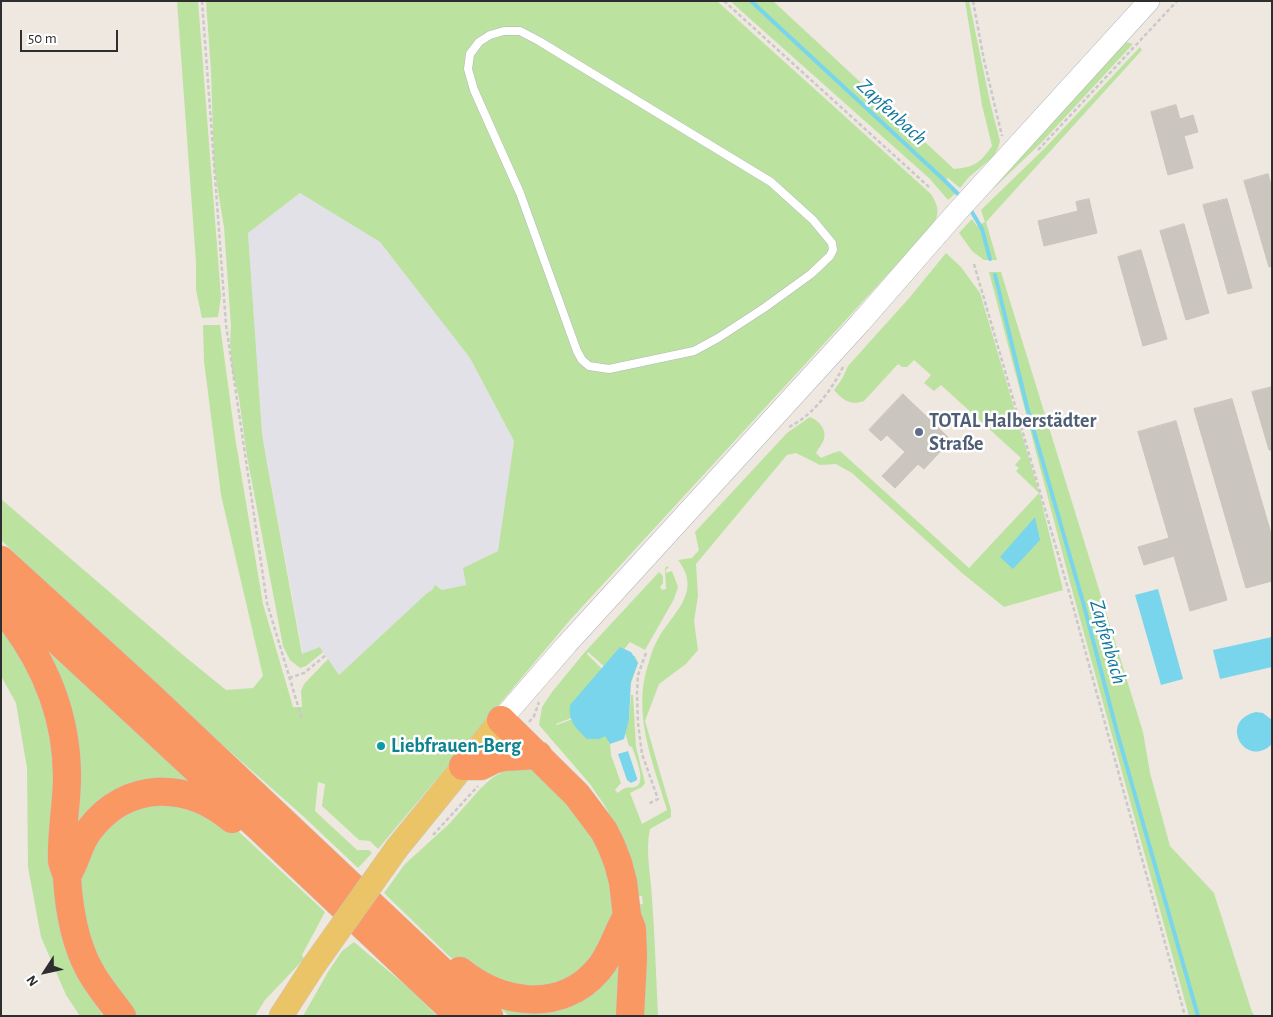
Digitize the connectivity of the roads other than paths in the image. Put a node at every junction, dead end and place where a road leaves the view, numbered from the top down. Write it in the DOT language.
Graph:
graph roads {
  1 [pos="1149,1"];
  2 [pos="589,366"];
  3 [pos="1,560"];
  4 [pos="1,588"];
  5 [pos="1,607"];
  6 [pos="509,727"];
  7 [pos="538,755"];
  8 [pos="472,774"];
  9 [pos="263,831"];
  10 [pos="68,875"];
  11 [pos="627,916"];
  12 [pos="405,936"];
  13 [pos="122,1016"];
  14 [pos="281,1016"];
  15 [pos="459,1016"];
  16 [pos="489,1016"];
  17 [pos="630,1016"];
  1 -- 6 [label="main road"];
  2 -- 2 [label="lane"];
  3 -- 12 [label="highway"];
  4 -- 9 [label="highway"];
  5 -- 10 [label="highway"];
  6 -- 7 [label="highway"];
  6 -- 8 [label="main road"];
  7 -- 8 [label="highway"];
  7 -- 11 [label="highway"];
  8 -- 14 [label="main road, bridge"];
  9 -- 10 [label="highway"];
  9 -- 15 [label="highway"];
  10 -- 13 [label="highway"];
  11 -- 12 [label="highway"];
  11 -- 17 [label="highway"];
  12 -- 16 [label="highway"];
}
